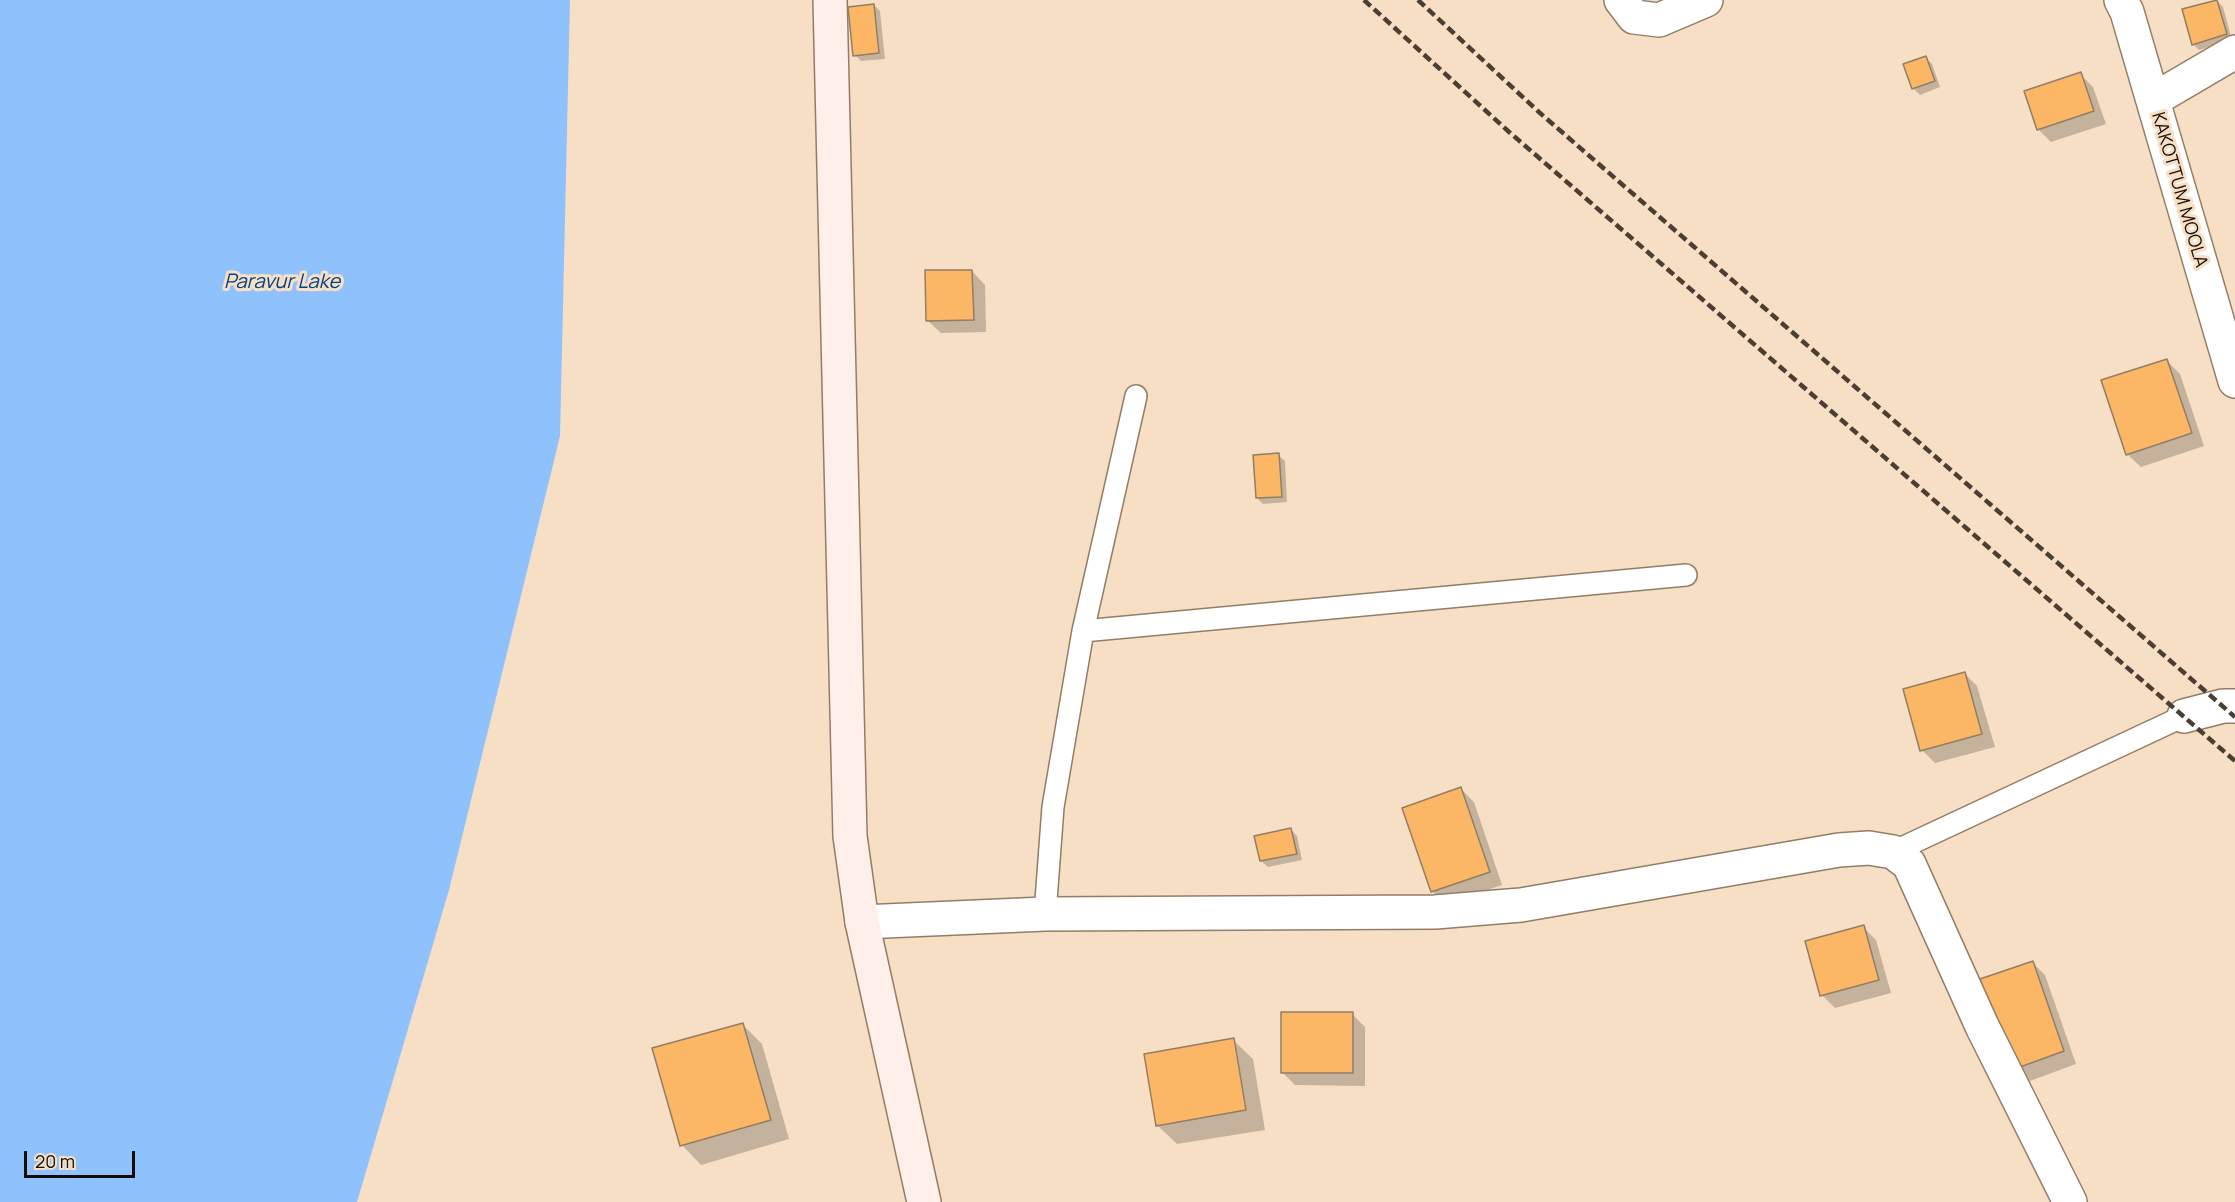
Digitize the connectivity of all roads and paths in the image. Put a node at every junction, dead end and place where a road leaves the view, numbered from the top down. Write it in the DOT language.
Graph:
graph roads {
  1 [pos="830,0"];
  2 [pos="1621,0"];
  3 [pos="1706,0"];
  4 [pos="2121,0"];
  5 [pos="2235,52"];
  6 [pos="2153,100"];
  7 [pos="2235,381"];
  8 [pos="1136,396"];
  9 [pos="1686,575"];
  10 [pos="1083,631"];
  11 [pos="2235,706"];
  12 [pos="2184,716"];
  13 [pos="1893,852"];
  14 [pos="1045,914"];
  15 [pos="862,922"];
  16 [pos="924,1202"];
  17 [pos="2070,1202"];
  1 -- 15 [label="main road"];
  2 -- 3 [label="street"];
  4 -- 6 [label="street, KAKOTTUM MOOLA"];
  5 -- 6 [label="street"];
  6 -- 7 [label="street, KAKOTTUM MOOLA"];
  8 -- 10 [label="lane"];
  9 -- 10 [label="lane"];
  10 -- 14 [label="lane"];
  11 -- 12 [label="street"];
  12 -- 13 [label="lane"];
  13 -- 14 [label="street"];
  13 -- 17 [label="street"];
  14 -- 15 [label="street"];
  15 -- 16 [label="main road"];
}
